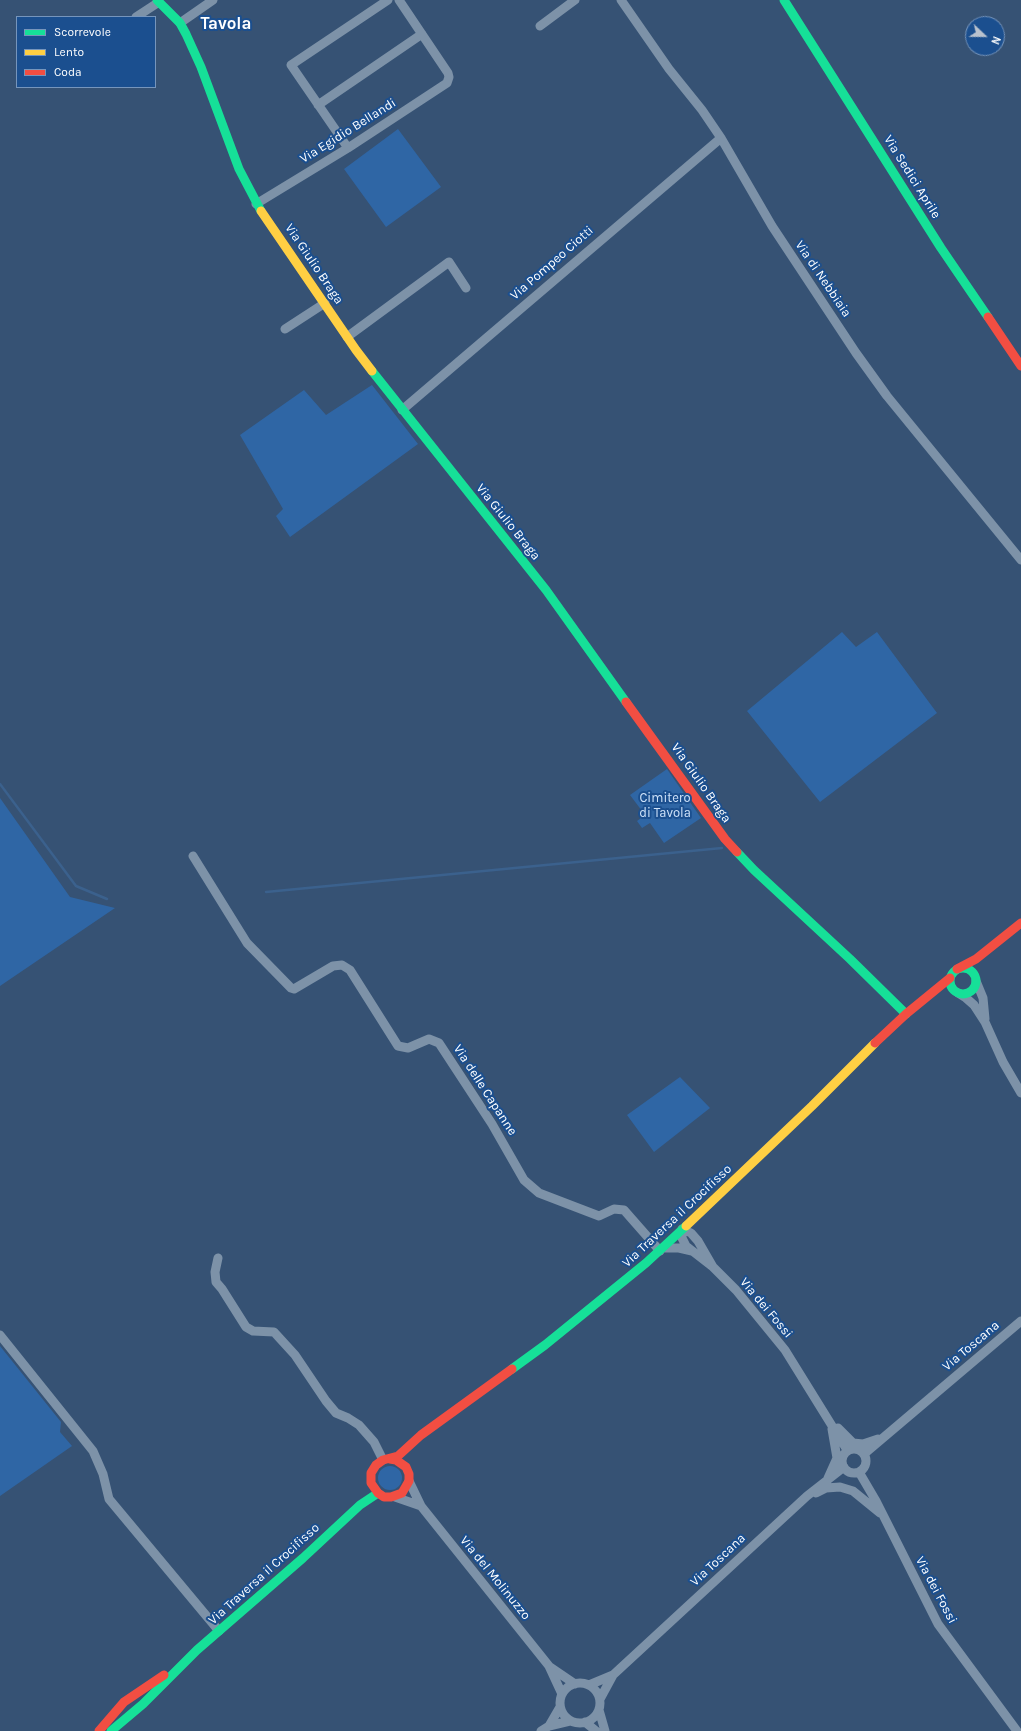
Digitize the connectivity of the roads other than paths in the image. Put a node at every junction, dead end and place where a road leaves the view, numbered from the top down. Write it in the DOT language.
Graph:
graph roads {
  1 [pos="213,0"];
  2 [pos="388,0"];
  3 [pos="399,0"];
  4 [pos="575,0"];
  5 [pos="621,0"];
  6 [pos="784,0"];
  7 [pos="158,1"];
  8 [pos="137,16"];
  9 [pos="180,23"];
  10 [pos="540,26"];
  11 [pos="422,34"];
  12 [pos="318,105"];
  13 [pos="721,138"];
  14 [pos="348,148"];
  15 [pos="256,204"];
  16 [pos="466,288"];
  17 [pos="325,303"];
  18 [pos="285,329"];
  19 [pos="347,337"];
  20 [pos="1021,366"];
  21 [pos="402,410"];
  22 [pos="1021,560"];
  23 [pos="193,856"];
  24 [pos="1021,923"];
  25 [pos="989,948"];
  26 [pos="958,969"];
  27 [pos="950,978"];
  28 [pos="976,979"];
  29 [pos="955,992"];
  30 [pos="932,994"];
  31 [pos="906,1014"];
  32 [pos="985,1022"];
  33 [pos="1021,1093"];
  34 [pos="694,1219"];
  35 [pos="682,1230"];
  36 [pos="698,1242"];
  37 [pos="662,1250"];
  38 [pos="692,1251"];
  39 [pos="218,1258"];
  40 [pos="713,1267"];
  41 [pos="1021,1321"];
  42 [pos="0,1335"];
  43 [pos="830,1420"];
  44 [pos="421,1435"];
  45 [pos="882,1437"];
  46 [pos="847,1450"];
  47 [pos="864,1454"];
  48 [pos="387,1459"];
  49 [pos="402,1463"];
  50 [pos="844,1467"];
  51 [pos="859,1472"];
  52 [pos="828,1479"];
  53 [pos="409,1481"];
  54 [pos="371,1483"];
  55 [pos="378,1493"];
  56 [pos="395,1496"];
  57 [pos="807,1496"];
  58 [pos="360,1505"];
  59 [pos="420,1506"];
  60 [pos="883,1515"];
  61 [pos="219,1631"];
  62 [pos="185,1661"];
  63 [pos="549,1666"];
  64 [pos="613,1675"];
  65 [pos="575,1684"];
  66 [pos="589,1685"];
  67 [pos="562,1694"];
  68 [pos="600,1699"];
  69 [pos="560,1707"];
  70 [pos="599,1710"];
  71 [pos="570,1721"];
  72 [pos="585,1722"];
  73 [pos="545,1728"];
  74 [pos="100,1731"];
  75 [pos="111,1731"];
  76 [pos="596,1731"];
  77 [pos="605,1731"];
  78 [pos="1017,1731"];
  1 -- 9 [label="street"];
  2 -- 12 [label="street"];
  3 -- 11 [label="street"];
  4 -- 10 [label="street"];
  5 -- 13 [label="street, Via di Nebbiaia"];
  6 -- 20 [label="street, Via Sedici Aprile"];
  7 -- 8 [label="street"];
  7 -- 9 [label="street, Via Giulio Braga"];
  9 -- 15 [label="street, Via Giulio Braga"];
  11 -- 12 [label="street"];
  11 -- 14 [label="street, Via Egidio Bellandi"];
  12 -- 14 [label="street"];
  13 -- 21 [label="street, Via Pompeo Ciotti"];
  13 -- 22 [label="street, Via di Nebbiaia"];
  14 -- 15 [label="street, Via Egidio Bellandi"];
  15 -- 17 [label="street, Via Giulio Braga"];
  16 -- 19 [label="street"];
  17 -- 18 [label="street"];
  17 -- 19 [label="street, Via Giulio Braga"];
  19 -- 21 [label="street, Via Giulio Braga"];
  21 -- 31 [label="street, Via Giulio Braga"];
  23 -- 37 [label="street, Via delle Capanne"];
  24 -- 25 [label="street"];
  25 -- 26 [label="street"];
  25 -- 28 [label="street"];
  26 -- 27 [label="street"];
  26 -- 28 [label="street"];
  27 -- 29 [label="street"];
  27 -- 30 [label="street, Via Traversa il Crocifisso"];
  28 -- 29 [label="street"];
  28 -- 32 [label="street"];
  29 -- 30 [label="street, Via Traversa il Crocifisso"];
  29 -- 32 [label="street"];
  30 -- 31 [label="street, Via Traversa il Crocifisso"];
  31 -- 34 [label="street, Via Traversa il Crocifisso"];
  32 -- 33 [label="street"];
  34 -- 35 [label="street, Via Traversa il Crocifisso"];
  34 -- 36 [label="street, Via dei Fossi"];
  35 -- 36 [label="street, Via dei Fossi"];
  35 -- 37 [label="street, Via Traversa il Crocifisso"];
  35 -- 38 [label="street, Via dei Fossi"];
  36 -- 40 [label="street, Via dei Fossi"];
  37 -- 38 [label="street, Via dei Fossi"];
  37 -- 44 [label="street, Via Traversa il Crocifisso"];
  38 -- 40 [label="street, Via dei Fossi"];
  39 -- 48 [label="street"];
  40 -- 43 [label="street, Via dei Fossi"];
  41 -- 45 [label="street, Via Toscana"];
  42 -- 61 [label="street"];
  43 -- 45 [label="street"];
  43 -- 46 [label="street, Via dei Fossi"];
  43 -- 52 [label="street"];
  44 -- 48 [label="street, Via Traversa il Crocifisso"];
  44 -- 49 [label="street, Via Traversa il Crocifisso"];
  45 -- 47 [label="street, Via Toscana"];
  46 -- 47 [label="street"];
  46 -- 50 [label="street"];
  47 -- 51 [label="street"];
  48 -- 49 [label="street"];
  48 -- 54 [label="street, Via Traversa il Crocifisso"];
  49 -- 53 [label="street"];
  50 -- 51 [label="street"];
  50 -- 52 [label="street, Via Toscana"];
  51 -- 60 [label="street, Via dei Fossi"];
  52 -- 57 [label="street, Via Toscana"];
  53 -- 56 [label="street"];
  53 -- 59 [label="street, Via del Molinuzzo"];
  54 -- 55 [label="street"];
  54 -- 58 [label="street, Via Traversa il Crocifisso"];
  55 -- 56 [label="street"];
  55 -- 58 [label="street, Via Traversa il Crocifisso"];
  56 -- 59 [label="street, Via del Molinuzzo"];
  57 -- 60 [label="street"];
  57 -- 64 [label="street, Via Toscana"];
  58 -- 61 [label="street, Via Traversa il Crocifisso"];
  59 -- 63 [label="street, Via del Molinuzzo"];
  60 -- 78 [label="street, Via dei Fossi"];
  61 -- 62 [label="street, Via Traversa il Crocifisso"];
  62 -- 74 [label="street, Via Traversa il Crocifisso"];
  62 -- 75 [label="street, Via Traversa il Crocifisso"];
  63 -- 65 [label="street, Via del Molinuzzo"];
  63 -- 67 [label="street, Via del Molinuzzo"];
  64 -- 66 [label="street, Via Toscana"];
  64 -- 68 [label="street, Via Toscana"];
  65 -- 66 [label="street"];
  65 -- 67 [label="street"];
  66 -- 68 [label="street"];
  67 -- 69 [label="street"];
  68 -- 70 [label="street"];
  69 -- 71 [label="street"];
  69 -- 73 [label="street"];
  70 -- 72 [label="street"];
  70 -- 77 [label="street"];
  71 -- 72 [label="street"];
  71 -- 73 [label="street"];
  72 -- 76 [label="street"];
}
